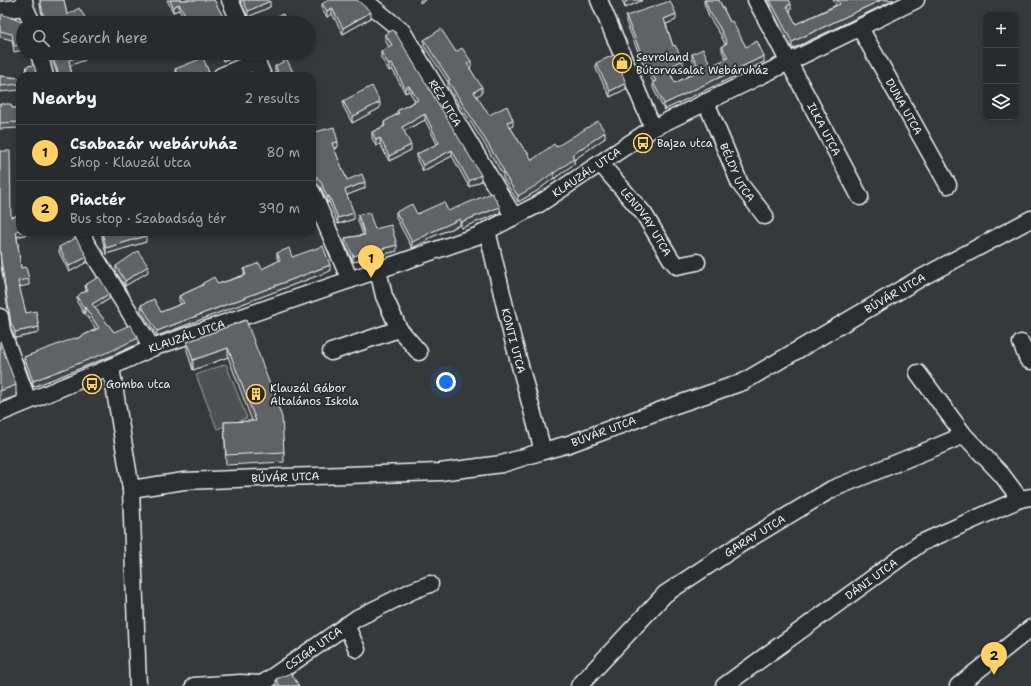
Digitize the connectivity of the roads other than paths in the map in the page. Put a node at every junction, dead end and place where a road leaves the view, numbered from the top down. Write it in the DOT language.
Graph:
graph roads {
  1 [pos="230,0"];
  2 [pos="364,0"];
  3 [pos="599,0"];
  4 [pos="756,0"];
  5 [pos="916,0"];
  6 [pos="24,4"];
  7 [pos="0,10"];
  8 [pos="29,16"];
  9 [pos="237,16"];
  10 [pos="860,28"];
  11 [pos="41,60"];
  12 [pos="250,60"];
  13 [pos="256,60"];
  14 [pos="790,62"];
  15 [pos="44,72"];
  16 [pos="228,72"];
  17 [pos="261,72"];
  18 [pos="706,102"];
  19 [pos="653,128"];
  20 [pos="600,163"];
  21 [pos="948,185"];
  22 [pos="860,197"];
  23 [pos="316,201"];
  24 [pos="764,216"];
  25 [pos="514,217"];
  26 [pos="1031,219"];
  27 [pos="487,230"];
  28 [pos="84,236"];
  29 [pos="697,262"];
  30 [pos="378,270"];
  31 [pos="350,280"];
  32 [pos="0,317"];
  33 [pos="399,330"];
  34 [pos="1021,342"];
  35 [pos="152,348"];
  36 [pos="331,352"];
  37 [pos="419,352"];
  38 [pos="1031,361"];
  39 [pos="111,367"];
  40 [pos="918,373"];
  41 [pos="28,401"];
  42 [pos="0,413"];
  43 [pos="964,435"];
  44 [pos="543,451"];
  45 [pos="131,489"];
  46 [pos="1026,498"];
  47 [pos="430,584"];
  48 [pos="346,626"];
  49 [pos="1031,628"];
  50 [pos="357,649"];
  51 [pos="262,685"];
  52 [pos="138,686"];
  53 [pos="194,686"];
  54 [pos="579,686"];
  55 [pos="724,686"];
  56 [pos="958,686"];
  1 -- 9 [label="street"];
  2 -- 25 [label="street, RÉZ UTCA"];
  3 -- 19 [label="street"];
  4 -- 14 [label="street"];
  5 -- 10 [label="street, KLAUZÁL UTCA"];
  6 -- 7 [label="street"];
  6 -- 8 [label="street"];
  10 -- 14 [label="street, KLAUZÁL UTCA"];
  10 -- 21 [label="street, DUNA UTCA"];
  11 -- 15 [label="street"];
  12 -- 16 [label="street"];
  13 -- 17 [label="street"];
  14 -- 18 [label="street, KLAUZÁL UTCA"];
  14 -- 22 [label="street, ILKA UTCA"];
  18 -- 19 [label="street, KLAUZÁL UTCA"];
  18 -- 24 [label="street, BÉLDY UTCA"];
  19 -- 20 [label="street, KLAUZÁL UTCA"];
  20 -- 25 [label="street, KLAUZÁL UTCA"];
  20 -- 29 [label="street, LENDVAY UTCA"];
  23 -- 31 [label="street"];
  25 -- 27 [label="street, KLAUZÁL UTCA"];
  26 -- 44 [label="street, BÚVÁR UTCA"];
  27 -- 30 [label="street, KLAUZÁL UTCA"];
  27 -- 44 [label="street, KONTI UTCA"];
  28 -- 35 [label="street"];
  30 -- 31 [label="street, KLAUZÁL UTCA"];
  30 -- 33 [label="street"];
  31 -- 35 [label="street, KLAUZÁL UTCA"];
  32 -- 41 [label="street"];
  33 -- 36 [label="street"];
  33 -- 37 [label="street"];
  34 -- 38 [label="street"];
  35 -- 39 [label="street, KLAUZÁL UTCA"];
  39 -- 41 [label="street, KLAUZÁL UTCA"];
  39 -- 45 [label="street"];
  40 -- 43 [label="street"];
  41 -- 42 [label="street, KLAUZÁL UTCA"];
  43 -- 46 [label="street"];
  43 -- 54 [label="street, GARAY UTCA"];
  44 -- 45 [label="street, BÚVÁR UTCA"];
  45 -- 52 [label="street"];
  46 -- 55 [label="street, DÁNI UTCA"];
  47 -- 48 [label="street, CSIGA UTCA"];
  48 -- 50 [label="street, CSIGA UTCA"];
  48 -- 51 [label="street, CSIGA UTCA"];
  49 -- 56 [label="street"];
  51 -- 53 [label="street"];
}
